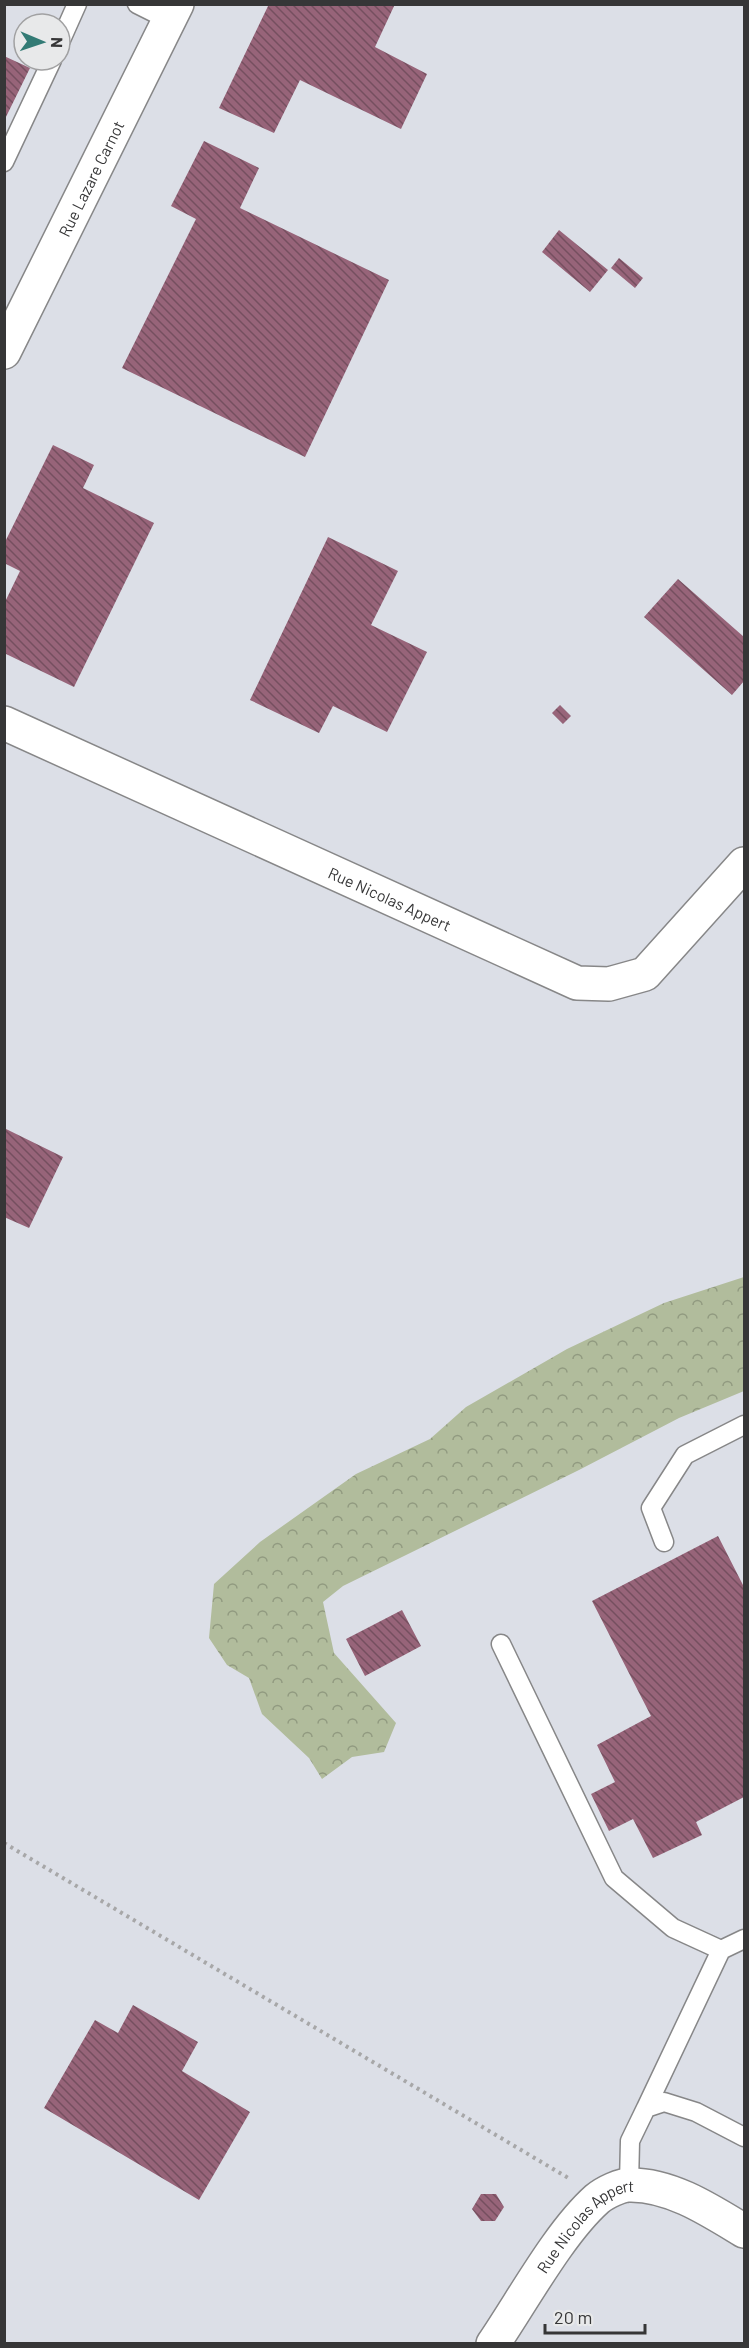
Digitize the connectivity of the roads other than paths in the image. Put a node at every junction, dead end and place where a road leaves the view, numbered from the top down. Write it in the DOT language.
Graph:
graph roads {
  1 [pos="137,4"];
  2 [pos="173,12"];
  3 [pos="46,72"];
  4 [pos="4,162"];
  5 [pos="4,352"];
  6 [pos="4,723"];
  7 [pos="744,864"];
  8 [pos="744,1425"];
  9 [pos="664,1542"];
  10 [pos="501,1644"];
  11 [pos="744,1939"];
  12 [pos="721,1950"];
  13 [pos="645,2108"];
  14 [pos="744,2137"];
  15 [pos="614,2190"];
  16 [pos="744,2230"];
  17 [pos="493,2343"];
  1 -- 2 [label="lane"];
  2 -- 5 [label="street, Rue Lazare Carnot"];
  3 -- 4 [label="lane"];
  6 -- 7 [label="street, Rue Nicolas Appert"];
  8 -- 9 [label="lane"];
  10 -- 12 [label="lane"];
  11 -- 12 [label="lane"];
  12 -- 13 [label="lane"];
  13 -- 14 [label="lane"];
  13 -- 15 [label="lane"];
  15 -- 16 [label="street, Rue Nicolas Appert"];
  15 -- 17 [label="street, Rue Nicolas Appert"];
}
